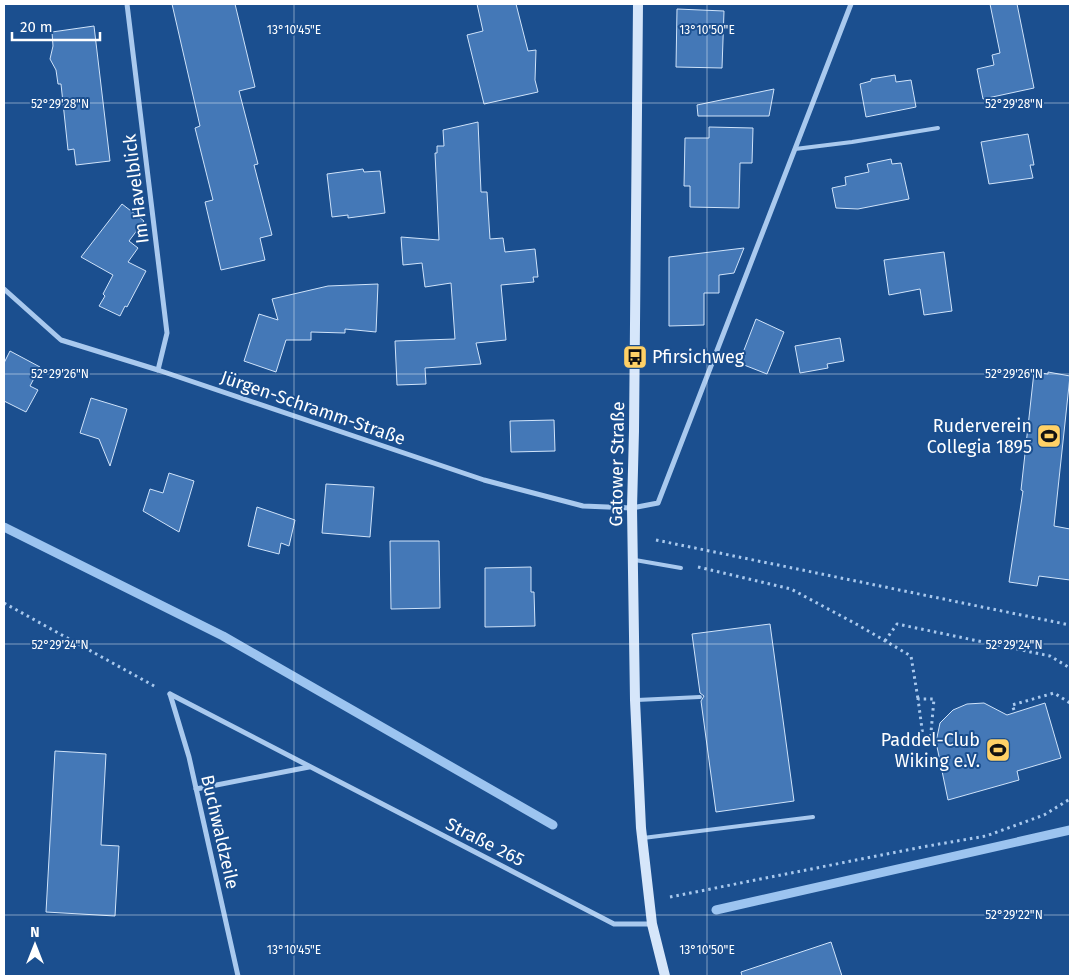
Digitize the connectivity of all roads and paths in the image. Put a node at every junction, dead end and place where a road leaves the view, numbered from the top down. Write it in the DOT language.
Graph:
graph roads {
  1 [pos="127,4"];
  2 [pos="638,4"];
  3 [pos="851,4"];
  4 [pos="938,128"];
  5 [pos="795,149"];
  6 [pos="4,289"];
  7 [pos="158,370"];
  8 [pos="632,508"];
  9 [pos="656,540"];
  10 [pos="633,560"];
  11 [pos="691,566"];
  12 [pos="681,568"];
  13 [pos="4,603"];
  14 [pos="1070,625"];
  15 [pos="886,641"];
  16 [pos="1070,668"];
  17 [pos="170,694"];
  18 [pos="700,697"];
  19 [pos="918,699"];
  20 [pos="635,700"];
  21 [pos="1070,703"];
  22 [pos="1014,710"];
  23 [pos="936,742"];
  24 [pos="930,743"];
  25 [pos="310,766"];
  26 [pos="196,789"];
  27 [pos="1070,799"];
  28 [pos="813,818"];
  29 [pos="643,838"];
  30 [pos="670,897"];
  31 [pos="652,924"];
  32 [pos="238,976"];
  33 [pos="665,976"];
  1 -- 7 [label="street, Im Havelblick"];
  2 -- 8 [label="main road, Gatower Straße"];
  3 -- 5 [label="street"];
  4 -- 5 [label="lane"];
  5 -- 8 [label="street"];
  6 -- 7 [label="street, Jürgen-Schramm-Straße"];
  7 -- 8 [label="street, Jürgen-Schramm-Straße"];
  8 -- 10 [label="main road, Gatower Straße"];
  9 -- 14 [label="path"];
  10 -- 12 [label="lane"];
  10 -- 20 [label="main road, Gatower Straße"];
  11 -- 15 [label="path"];
  13 -- 17 [label="path"];
  15 -- 16 [label="path"];
  15 -- 19 [label="path"];
  17 -- 25 [label="street, Straße 265"];
  17 -- 26 [label="street, Buchwaldzeile"];
  18 -- 20 [label="lane"];
  19 -- 24 [label="path"];
  19 -- 24 [label="path"];
  20 -- 29 [label="main road, Gatower Straße"];
  21 -- 22 [label="path"];
  23 -- 24 [label="path"];
  25 -- 26 [label="street"];
  25 -- 31 [label="street, Straße 265"];
  26 -- 32 [label="street, Buchwaldzeile"];
  27 -- 30 [label="path"];
  28 -- 29 [label="lane"];
  29 -- 31 [label="main road, Gatower Straße"];
  31 -- 33 [label="main road, Gatower Straße"];
}
